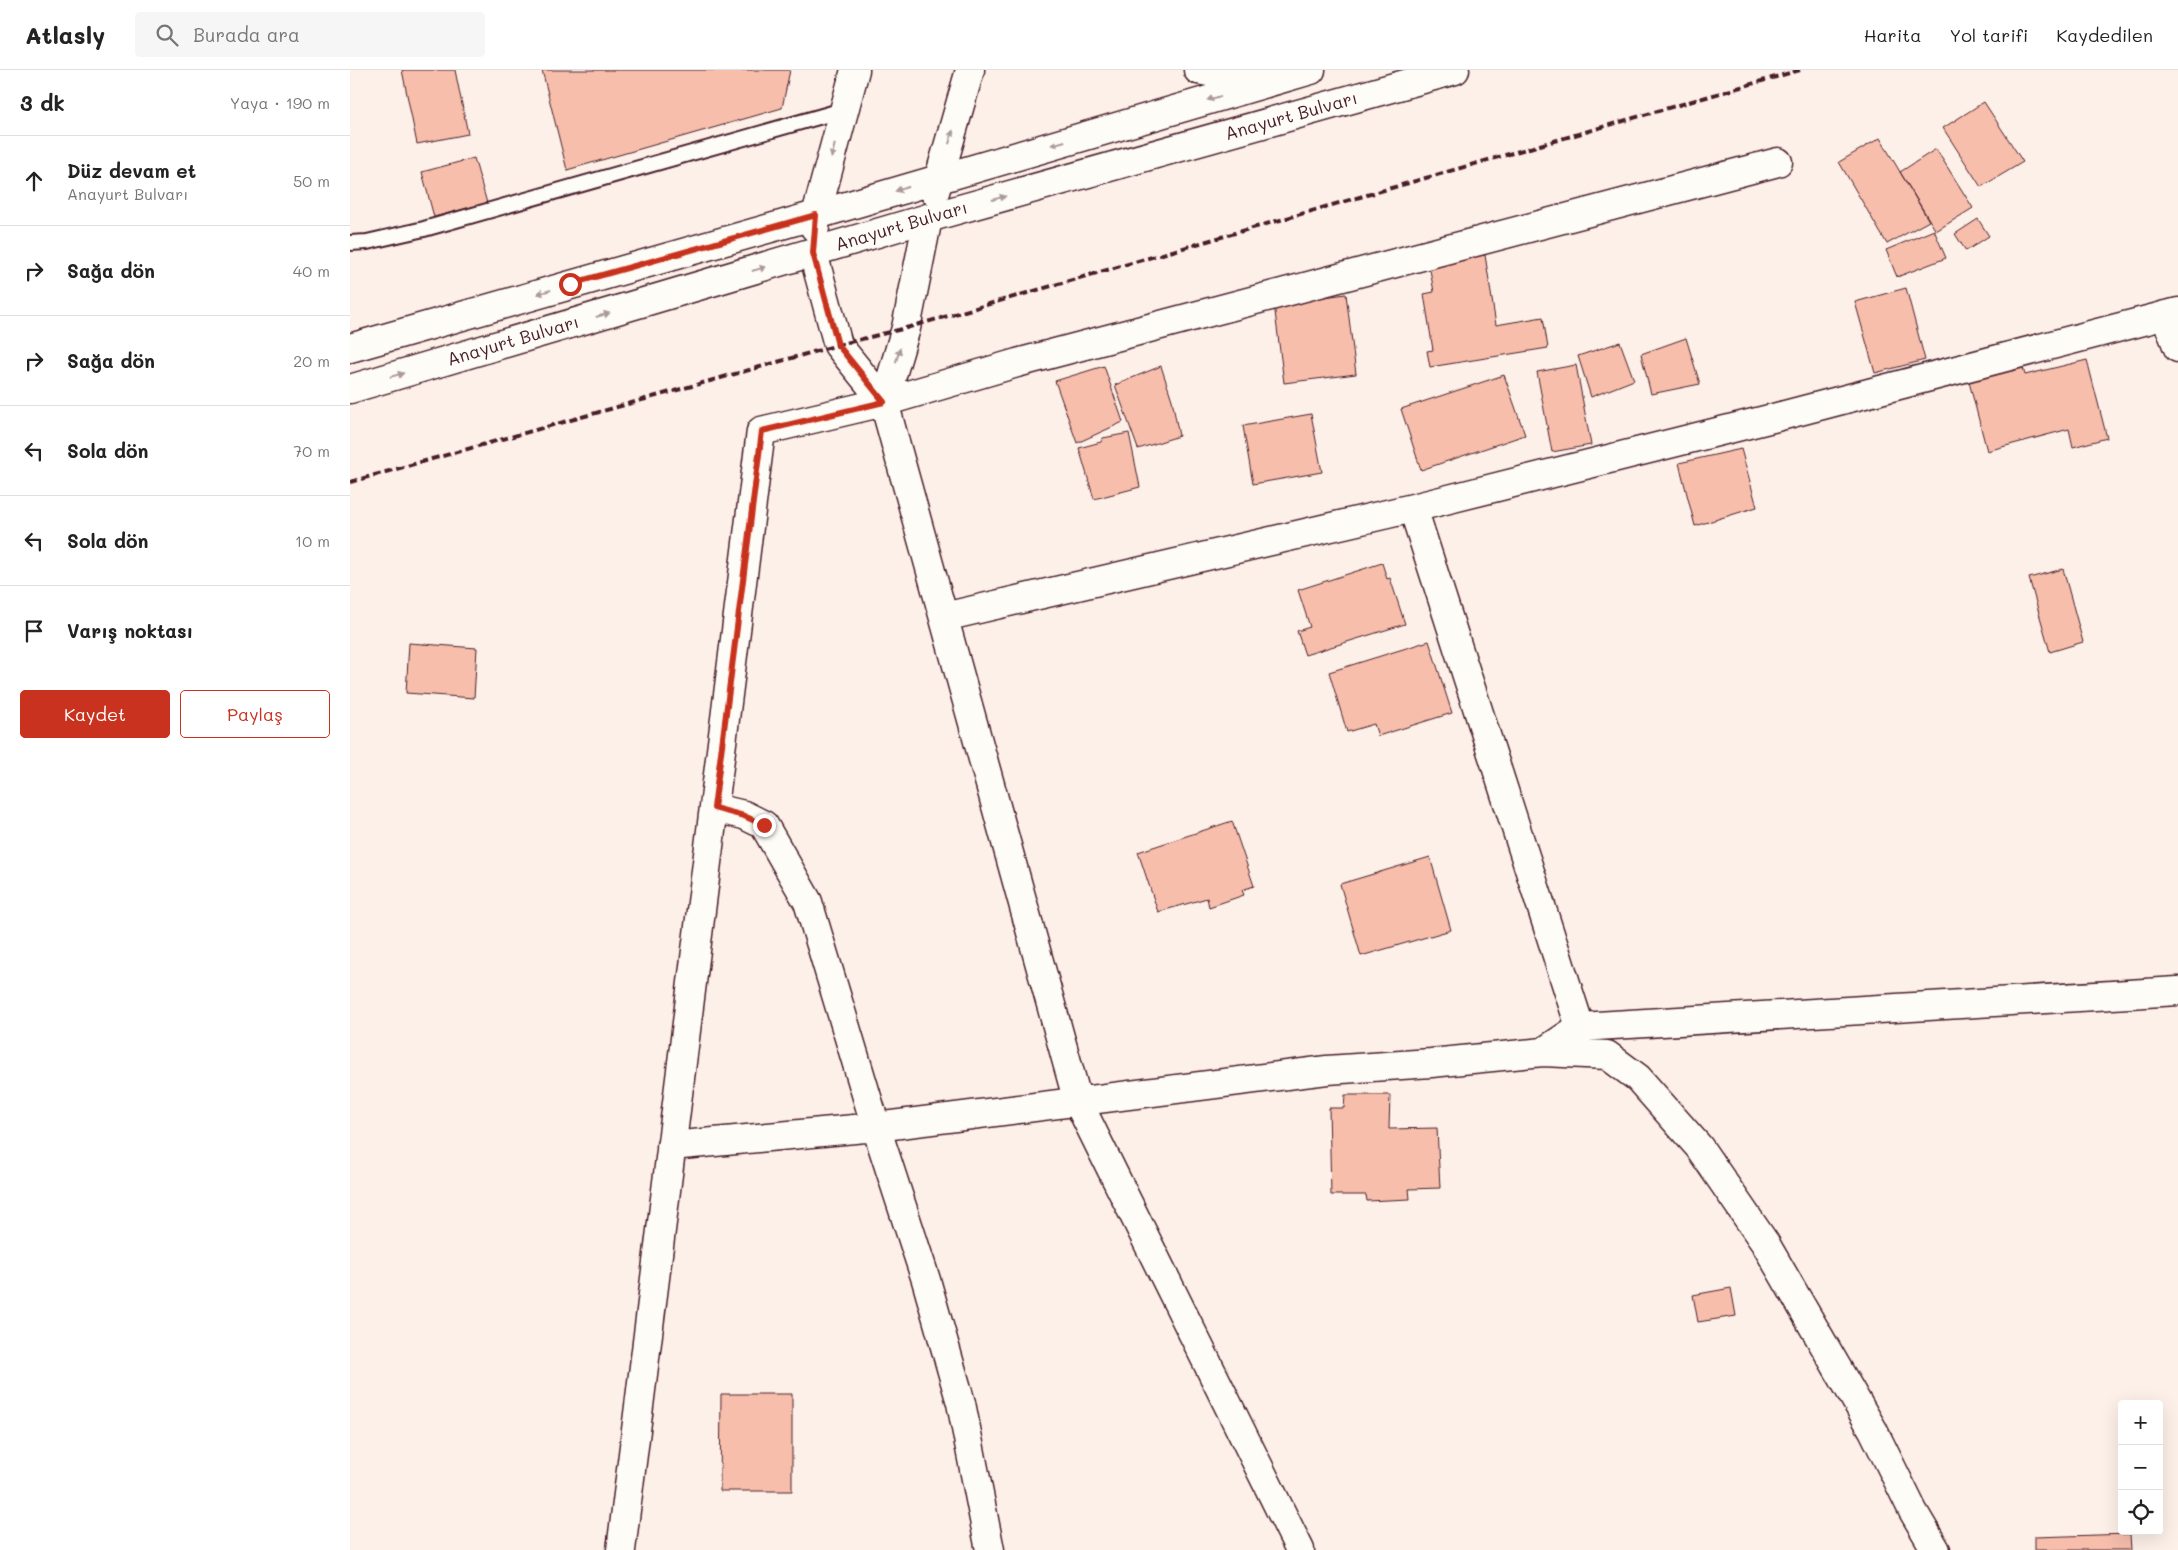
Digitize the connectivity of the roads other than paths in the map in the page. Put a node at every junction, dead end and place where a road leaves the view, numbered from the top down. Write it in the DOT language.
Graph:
graph roads {
  1 [pos="855,70"];
  2 [pos="970,70"];
  3 [pos="1198,70"];
  4 [pos="1311,70"];
  5 [pos="1454,70"];
  6 [pos="1266,83"];
  7 [pos="843,110"];
  8 [pos="1778,162"];
  9 [pos="939,178"];
  10 [pos="816,215"];
  11 [pos="928,218"];
  12 [pos="350,243"];
  13 [pos="813,253"];
  14 [pos="2171,314"];
  15 [pos="350,348"];
  16 [pos="2178,348"];
  17 [pos="350,389"];
  18 [pos="884,402"];
  19 [pos="1413,508"];
  20 [pos="944,617"];
  21 [pos="714,808"];
  22 [pos="2178,991"];
  23 [pos="1580,1027"];
  24 [pos="1544,1052"];
  25 [pos="1078,1102"];
  26 [pos="876,1127"];
  27 [pos="671,1146"];
  28 [pos="620,1550"];
  29 [pos="990,1550"];
  30 [pos="1300,1550"];
  31 [pos="1936,1550"];
  1 -- 7 [label="street"];
  9 -- 2 [label="street, one-way"];
  3 -- 6 [label="street"];
  4 -- 6 [label="street, Anayurt Bulvarı"];
  11 -- 5 [label="street, Anayurt Bulvarı, one-way"];
  6 -- 9 [label="street, Anayurt Bulvarı, one-way"];
  7 -- 10 [label="street, one-way"];
  7 -- 12 [label="lane"];
  8 -- 18 [label="street"];
  9 -- 10 [label="street, Anayurt Bulvarı, one-way"];
  9 -- 11 [label="street"];
  10 -- 13 [label="street"];
  10 -- 15 [label="street, Anayurt Bulvarı, one-way"];
  11 -- 13 [label="street, Anayurt Bulvarı"];
  18 -- 11 [label="street, one-way"];
  17 -- 13 [label="street, Anayurt Bulvarı, one-way"];
  13 -- 18 [label="street"];
  14 -- 16 [label="street"];
  14 -- 19 [label="street"];
  18 -- 20 [label="street"];
  18 -- 21 [label="street"];
  19 -- 20 [label="street"];
  19 -- 23 [label="street"];
  20 -- 25 [label="street"];
  21 -- 26 [label="street"];
  21 -- 27 [label="street"];
  22 -- 23 [label="street"];
  23 -- 24 [label="street"];
  24 -- 25 [label="street"];
  24 -- 31 [label="street"];
  25 -- 26 [label="street"];
  25 -- 30 [label="street"];
  26 -- 27 [label="street"];
  26 -- 29 [label="street"];
  27 -- 28 [label="street"];
}
